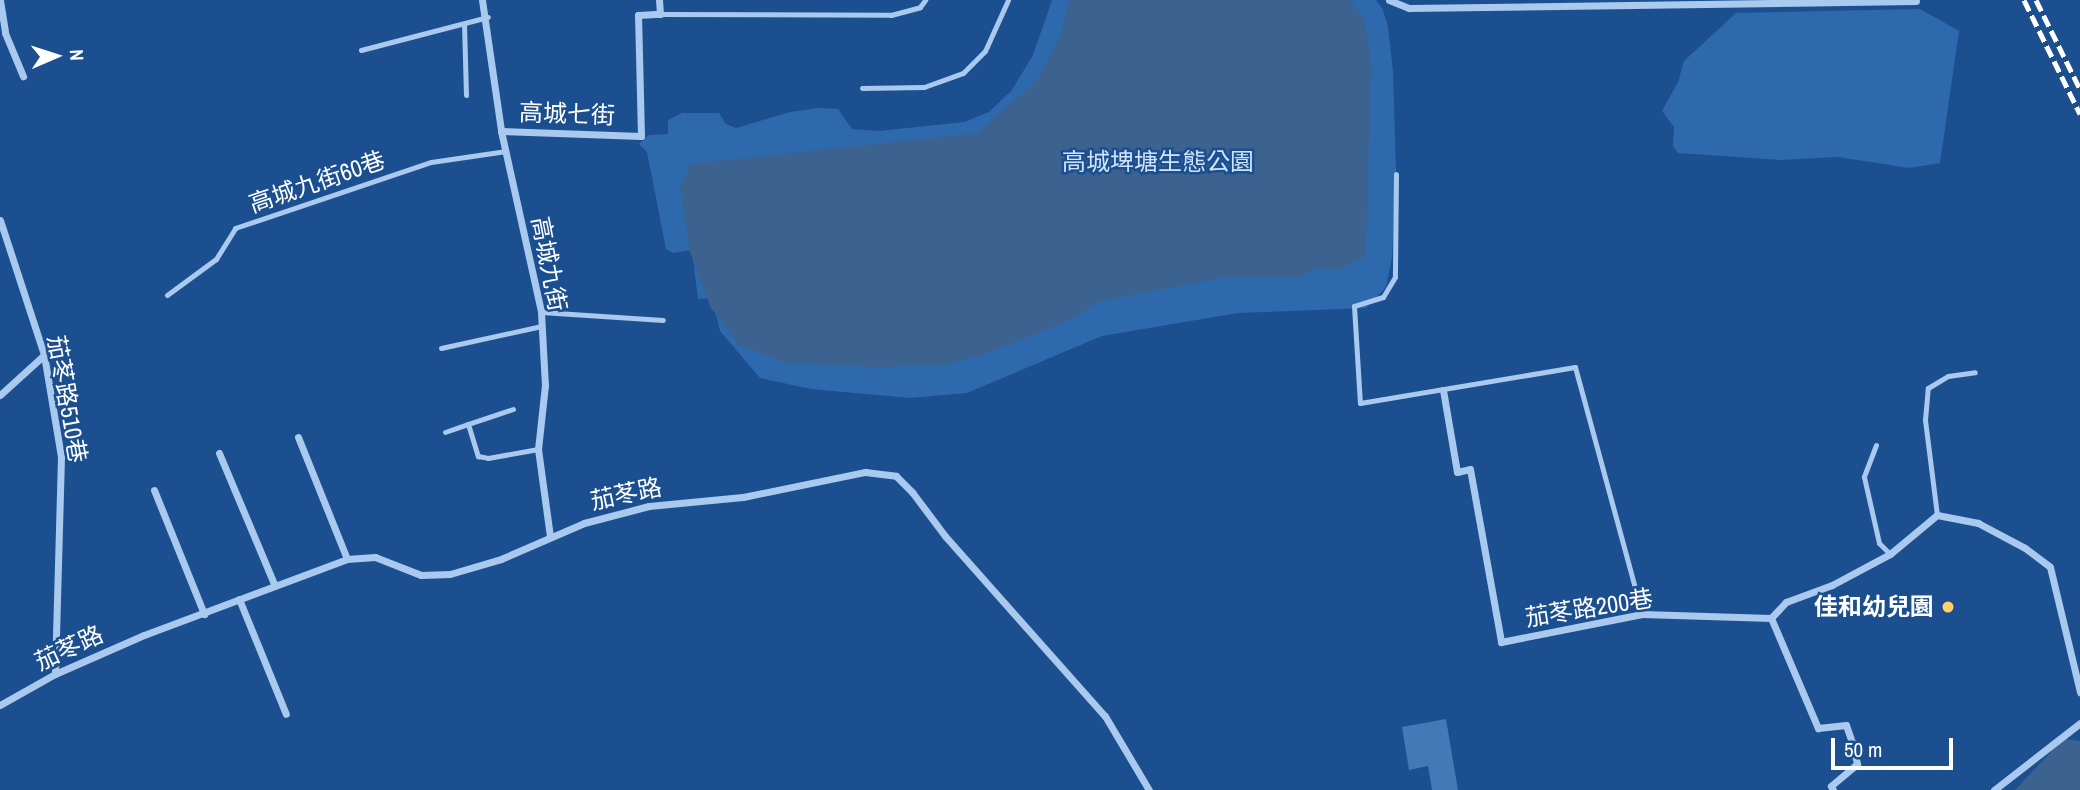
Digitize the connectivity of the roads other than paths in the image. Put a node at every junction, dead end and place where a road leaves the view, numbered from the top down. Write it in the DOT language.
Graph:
graph roads {
  1 [pos="0,0"];
  2 [pos="482,0"];
  3 [pos="659,0"];
  4 [pos="925,0"];
  5 [pos="1008,0"];
  6 [pos="1389,0"];
  7 [pos="1543,2"];
  8 [pos="1916,2"];
  9 [pos="660,14"];
  10 [pos="486,18"];
  11 [pos="464,24"];
  12 [pos="361,50"];
  13 [pos="23,76"];
  14 [pos="863,88"];
  15 [pos="466,95"];
  16 [pos="501,131"];
  17 [pos="506,151"];
  18 [pos="1396,174"];
  19 [pos="0,220"];
  20 [pos="167,295"];
  21 [pos="541,312"];
  22 [pos="663,320"];
  23 [pos="542,326"];
  24 [pos="441,348"];
  25 [pos="44,355"];
  26 [pos="1975,372"];
  27 [pos="1443,390"];
  28 [pos="0,395"];
  29 [pos="513,409"];
  30 [pos="468,424"];
  31 [pos="445,432"];
  32 [pos="298,437"];
  33 [pos="1876,445"];
  34 [pos="538,449"];
  35 [pos="219,453"];
  36 [pos="154,490"];
  37 [pos="1937,515"];
  38 [pos="550,537"];
  39 [pos="1891,554"];
  40 [pos="347,559"];
  41 [pos="274,584"];
  42 [pos="239,599"];
  43 [pos="204,614"];
  44 [pos="1642,614"];
  45 [pos="1771,618"];
  46 [pos="55,674"];
  47 [pos="2080,692"];
  48 [pos="0,705"];
  49 [pos="286,714"];
  50 [pos="2080,723"];
  51 [pos="1149,790"];
  52 [pos="1833,790"];
  53 [pos="1994,790"];
  1 -- 13 [label="street"];
  2 -- 10 [label="street, 高城九街"];
  3 -- 9 [label="street"];
  4 -- 9 [label="lane"];
  5 -- 14 [label="lane"];
  6 -- 7 [label="street"];
  7 -- 8 [label="street"];
  9 -- 16 [label="street, 高城七街"];
  10 -- 11 [label="lane"];
  10 -- 16 [label="street, 高城九街"];
  11 -- 12 [label="lane"];
  11 -- 15 [label="lane"];
  16 -- 17 [label="street, 高城九街"];
  17 -- 20 [label="lane, 高城九街60巷"];
  17 -- 21 [label="street, 高城九街"];
  18 -- 27 [label="lane"];
  19 -- 25 [label="street, 茄苳路510巷"];
  21 -- 22 [label="lane"];
  21 -- 23 [label="street, 高城九街"];
  23 -- 24 [label="lane"];
  23 -- 34 [label="street, 高城九街"];
  25 -- 28 [label="street"];
  25 -- 46 [label="street, 茄苳路510巷"];
  26 -- 37 [label="lane"];
  27 -- 44 [label="lane"];
  27 -- 44 [label="street, 茄苳路200巷"];
  29 -- 30 [label="lane"];
  30 -- 31 [label="lane"];
  30 -- 34 [label="lane"];
  32 -- 40 [label="street"];
  33 -- 39 [label="lane"];
  34 -- 38 [label="street, 高城九街"];
  35 -- 41 [label="street"];
  36 -- 43 [label="street"];
  37 -- 39 [label="street"];
  37 -- 47 [label="street"];
  38 -- 40 [label="street, 茄苳路"];
  38 -- 51 [label="street, 茄苳路"];
  39 -- 45 [label="street"];
  40 -- 41 [label="street, 茄苳路"];
  41 -- 42 [label="street, 茄苳路"];
  42 -- 43 [label="street, 茄苳路"];
  42 -- 49 [label="street"];
  43 -- 46 [label="street, 茄苳路"];
  44 -- 45 [label="street, 茄苳路200巷"];
  45 -- 52 [label="street"];
  46 -- 48 [label="street, 茄苳路"];
  50 -- 53 [label="street"];
}
